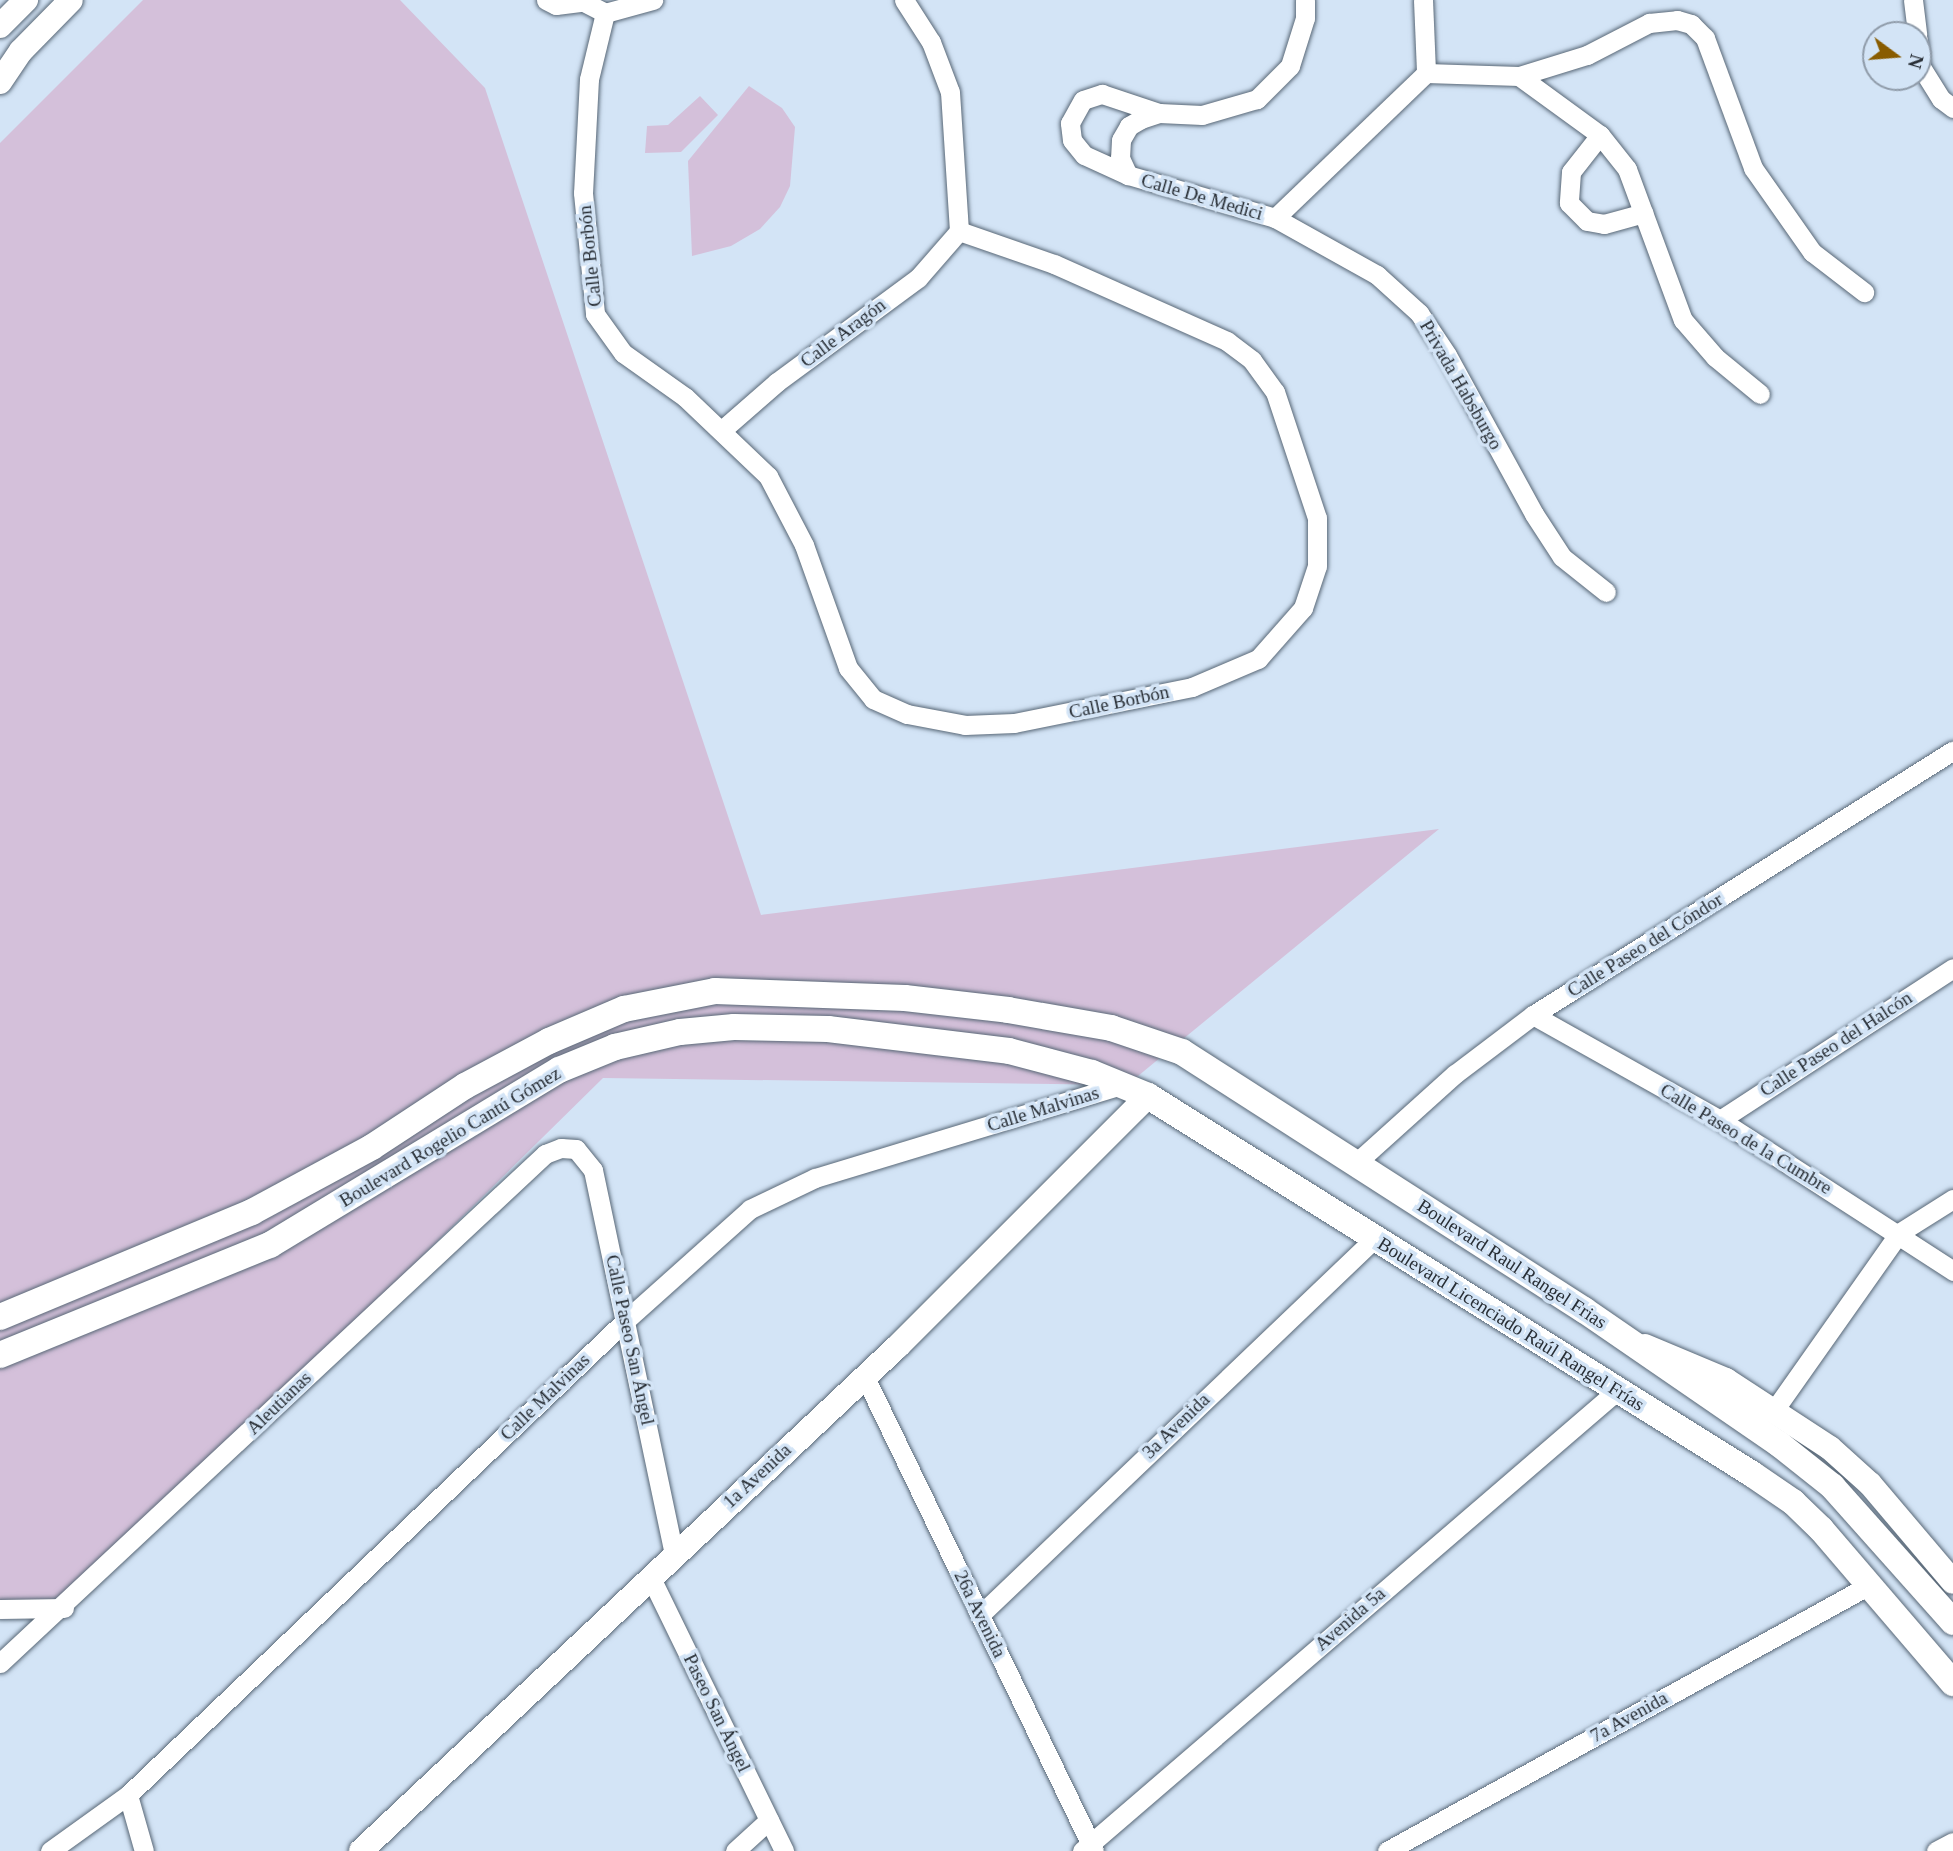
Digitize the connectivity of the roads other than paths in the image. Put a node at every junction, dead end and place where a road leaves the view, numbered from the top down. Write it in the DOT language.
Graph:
graph roads {
  1 [pos="26,0"];
  2 [pos="71,0"];
  3 [pos="546,0"];
  4 [pos="653,0"];
  5 [pos="904,0"];
  6 [pos="1306,0"];
  7 [pos="1423,0"];
  8 [pos="1913,0"];
  9 [pos="581,1"];
  10 [pos="605,13"];
  11 [pos="1915,21"];
  12 [pos="0,26"];
  13 [pos="1426,73"];
  14 [pos="1519,76"];
  15 [pos="0,82"];
  16 [pos="1932,85"];
  17 [pos="1953,108"];
  18 [pos="1159,113"];
  19 [pos="1600,135"];
  20 [pos="1128,175"];
  21 [pos="1644,213"];
  22 [pos="1275,218"];
  23 [pos="959,231"];
  24 [pos="1864,292"];
  25 [pos="1760,394"];
  26 [pos="722,430"];
  27 [pos="1606,592"];
  28 [pos="1953,751"];
  29 [pos="1953,968"];
  30 [pos="1008,1010"];
  31 [pos="1533,1015"];
  32 [pos="1009,1051"];
  33 [pos="1124,1084"];
  34 [pos="1148,1096"];
  35 [pos="1720,1120"];
  36 [pos="561,1147"];
  37 [pos="1356,1163"];
  38 [pos="1953,1199"];
  39 [pos="1899,1233"];
  40 [pos="1374,1240"];
  41 [pos="1953,1271"];
  42 [pos="0,1317"];
  43 [pos="626,1320"];
  44 [pos="1627,1339"];
  45 [pos="0,1355"];
  46 [pos="865,1377"];
  47 [pos="1619,1389"];
  48 [pos="1775,1409"];
  49 [pos="674,1553"];
  50 [pos="650,1576"];
  51 [pos="1953,1582"];
  52 [pos="1871,1584"];
  53 [pos="64,1608"];
  54 [pos="0,1609"];
  55 [pos="980,1615"];
  56 [pos="1953,1622"];
  57 [pos="0,1663"];
  58 [pos="1953,1683"];
  59 [pos="128,1794"];
  60 [pos="769,1820"];
  61 [pos="1953,1842"];
  62 [pos="1089,1848"];
  63 [pos="50,1851"];
  64 [pos="144,1851"];
  65 [pos="361,1851"];
  66 [pos="735,1851"];
  67 [pos="784,1851"];
  68 [pos="1387,1851"];
  69 [pos="1936,1851"];
  1 -- 12 [label="street"];
  2 -- 15 [label="street"];
  3 -- 9 [label="street"];
  4 -- 10 [label="street"];
  5 -- 23 [label="street"];
  6 -- 18 [label="street, Calle De Medici"];
  7 -- 13 [label="street"];
  8 -- 11 [label="street"];
  9 -- 10 [label="street"];
  10 -- 26 [label="street, Calle Borbón"];
  13 -- 14 [label="street"];
  13 -- 22 [label="street, Calle De Medici"];
  14 -- 19 [label="street"];
  14 -- 24 [label="street"];
  16 -- 17 [label="street"];
  18 -- 20 [label="street, Calle De Medici"];
  18 -- 20 [label="street"];
  19 -- 21 [label="street"];
  19 -- 21 [label="street"];
  20 -- 22 [label="street, Calle De Medici"];
  21 -- 25 [label="street"];
  22 -- 27 [label="street, Privada Habsburgo"];
  23 -- 26 [label="street, Calle Aragón"];
  23 -- 26 [label="street, Calle Borbón"];
  28 -- 31 [label="street, Calle Paseo del Cóndor"];
  29 -- 35 [label="street, Calle Paseo del Halcón"];
  30 -- 37 [label="main road, Boulevard Raul Rangel Frias"];
  30 -- 42 [label="main road, Boulevard Rogelio Cantú Gómez"];
  31 -- 35 [label="street, Calle Paseo de la Cumbre"];
  31 -- 37 [label="street, Calle Paseo del Cóndor"];
  32 -- 33 [label="main road, Boulevard Licenciado Raúl Rangel Frías"];
  32 -- 45 [label="main road, Boulevard Rogelio Cantú Gómez"];
  33 -- 34 [label="main road, Boulevard Licenciado Raúl Rangel Frías"];
  33 -- 43 [label="street, Calle Malvinas"];
  34 -- 40 [label="main road, Boulevard Licenciado Raúl Rangel Frías"];
  34 -- 46 [label="street, 1a Avenida"];
  35 -- 39 [label="street, Calle Paseo de la Cumbre"];
  36 -- 43 [label="street, Calle Paseo San Ángel"];
  36 -- 53 [label="street, Aleutianas"];
  37 -- 44 [label="main road, Boulevard Raul Rangel Frias"];
  38 -- 39 [label="street"];
  39 -- 41 [label="street, Calle Paseo de la Cumbre"];
  39 -- 48 [label="street"];
  40 -- 47 [label="main road, Boulevard Licenciado Raúl Rangel Frías"];
  40 -- 55 [label="street, 3a Avenida"];
  43 -- 49 [label="street, Calle Paseo San Ángel"];
  43 -- 59 [label="street, Calle Malvinas"];
  44 -- 48 [label="street"];
  44 -- 56 [label="main road, Boulevard Raul Rangel Frias"];
  46 -- 49 [label="street, 1a Avenida"];
  46 -- 55 [label="street, 26a Avenida"];
  47 -- 52 [label="main road, Boulevard Licenciado Raúl Rangel Frías"];
  47 -- 62 [label="street, Avenida 5a"];
  48 -- 51 [label="street"];
  49 -- 50 [label="street, 1a Avenida"];
  50 -- 60 [label="street, Paseo San Ángel"];
  50 -- 65 [label="street, 1a Avenida"];
  52 -- 58 [label="main road, Boulevard Licenciado Raúl Rangel Frías"];
  52 -- 68 [label="street, 7a Avenida"];
  53 -- 54 [label="street"];
  53 -- 57 [label="street, Aleutianas"];
  55 -- 62 [label="street, 26a Avenida"];
  59 -- 63 [label="street, Calle Malvinas"];
  59 -- 64 [label="street"];
  60 -- 66 [label="street"];
  60 -- 67 [label="street, Paseo San Ángel"];
  61 -- 69 [label="street"];
}
